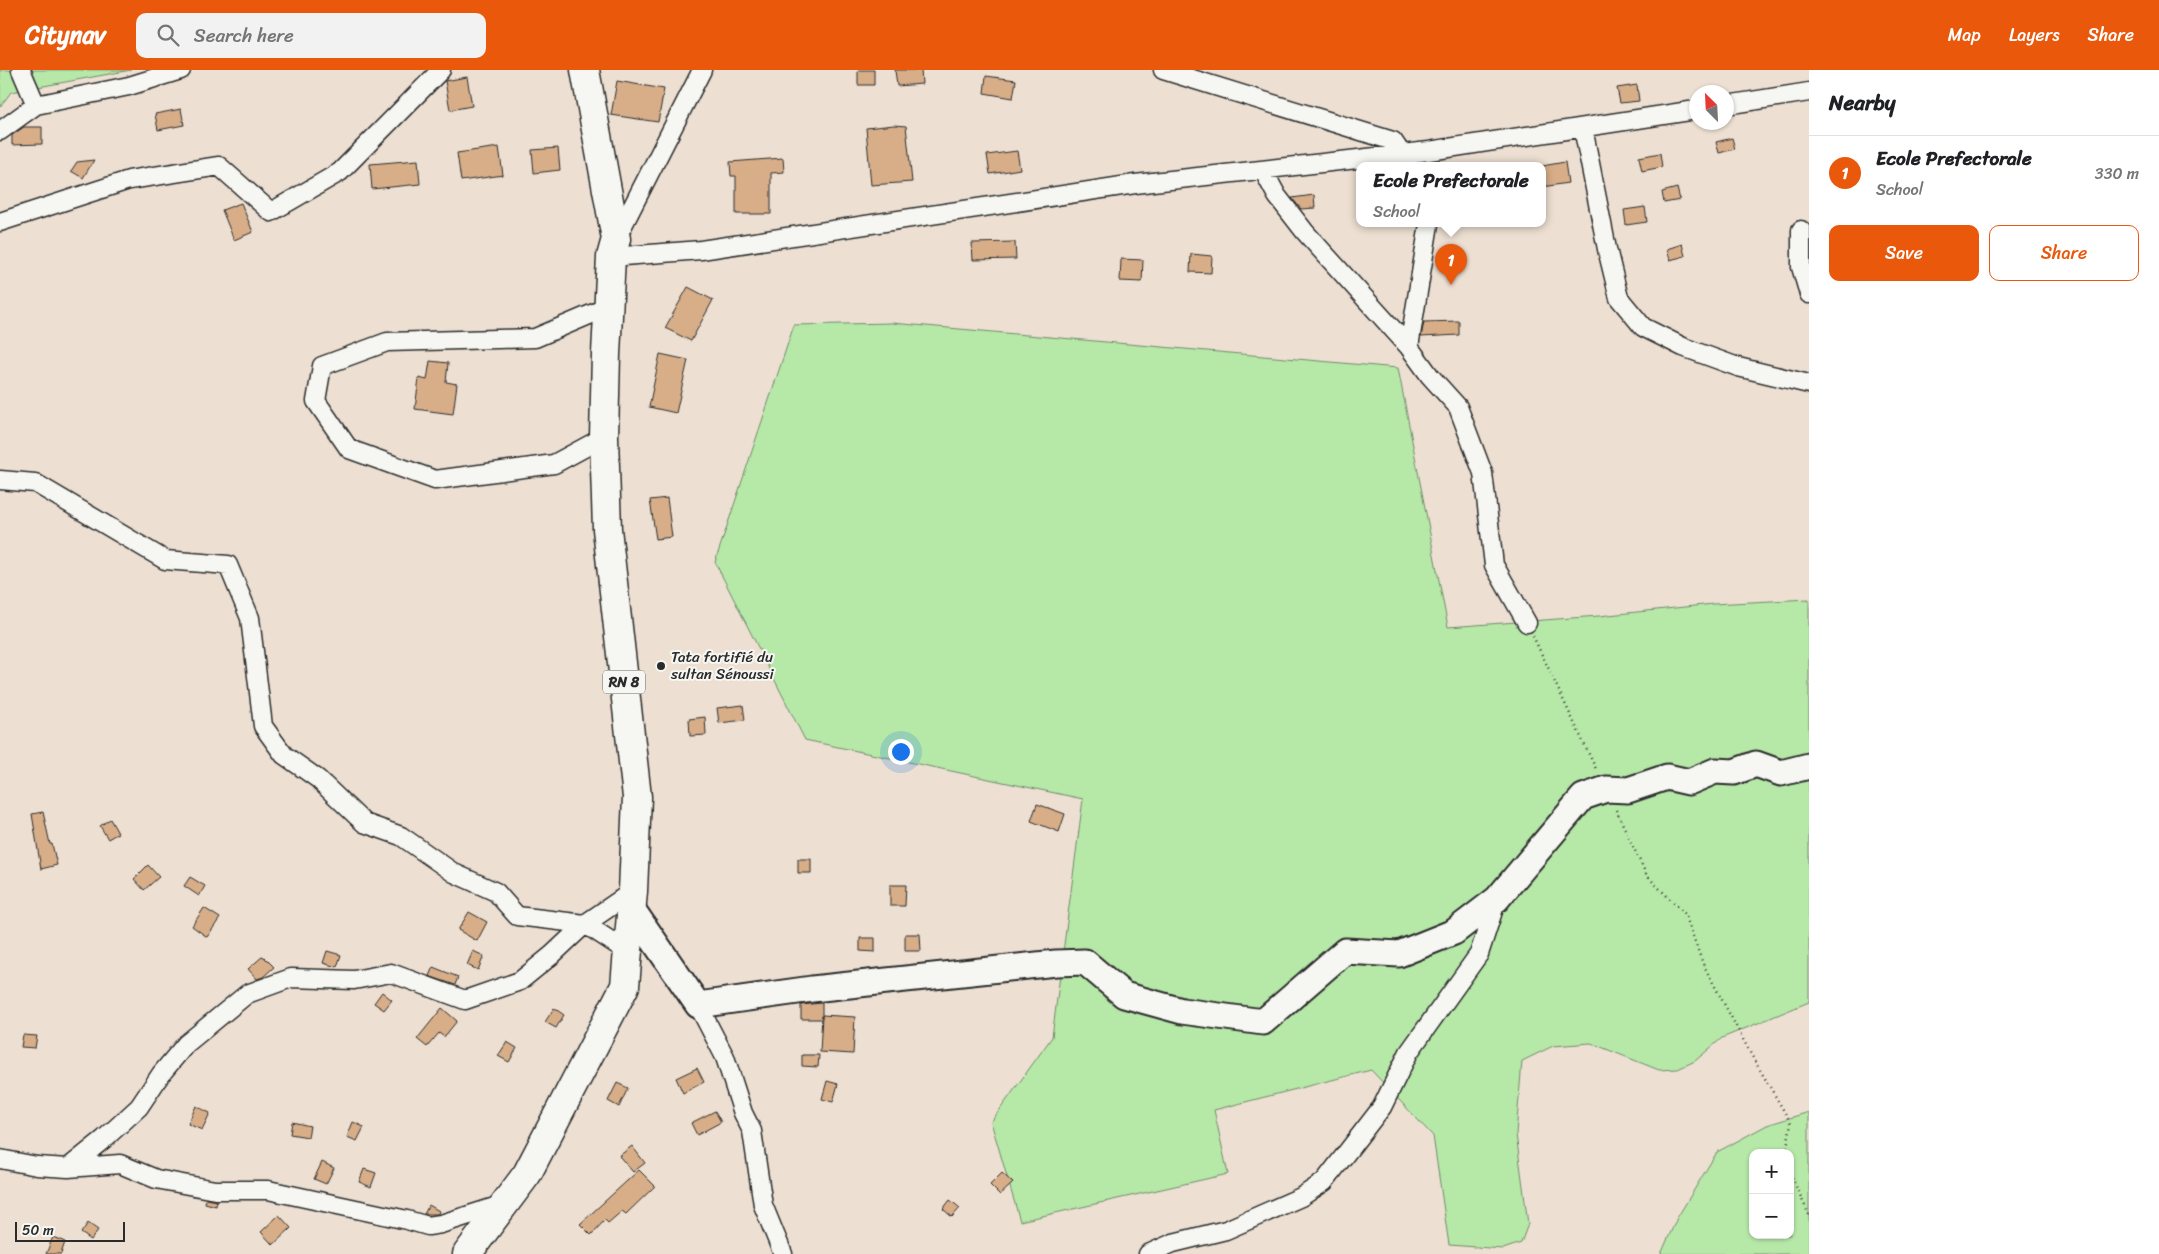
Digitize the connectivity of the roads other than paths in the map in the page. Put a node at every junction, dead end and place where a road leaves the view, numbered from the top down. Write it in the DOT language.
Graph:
graph roads {
  1 [pos="21,70"];
  2 [pos="181,70"];
  3 [pos="440,70"];
  4 [pos="585,70"];
  5 [pos="702,70"];
  6 [pos="1164,70"];
  7 [pos="1809,92"];
  8 [pos="1734,104"];
  9 [pos="36,105"];
  10 [pos="1689,111"];
  11 [pos="1583,128"];
  12 [pos="0,131"];
  13 [pos="1407,160"];
  14 [pos="1378,162"];
  15 [pos="1356,164"];
  16 [pos="1264,170"];
  17 [pos="0,222"];
  18 [pos="1429,227"];
  19 [pos="1801,230"];
  20 [pos="614,248"];
  21 [pos="1809,294"];
  22 [pos="608,307"];
  23 [pos="1409,347"];
  24 [pos="1809,384"];
  25 [pos="604,437"];
  26 [pos="0,480"];
  27 [pos="1527,623"];
  28 [pos="1809,766"];
  29 [pos="633,900"];
  30 [pos="1497,900"];
  31 [pos="585,924"];
  32 [pos="628,952"];
  33 [pos="698,1005"];
  34 [pos="0,1160"];
  35 [pos="68,1168"];
  36 [pos="504,1204"];
  37 [pos="467,1254"];
  38 [pos="783,1254"];
  39 [pos="1148,1254"];
  1 -- 9 [label="street"];
  2 -- 9 [label="street"];
  3 -- 17 [label="street"];
  4 -- 20 [label="main road, RN 8"];
  5 -- 20 [label="street"];
  6 -- 13 [label="street"];
  7 -- 8 [label="street"];
  9 -- 12 [label="street"];
  10 -- 11 [label="street"];
  11 -- 13 [label="street"];
  11 -- 24 [label="street"];
  13 -- 14 [label="street"];
  15 -- 16 [label="street"];
  16 -- 20 [label="street"];
  16 -- 23 [label="street"];
  18 -- 23 [label="street"];
  19 -- 21 [label="street"];
  20 -- 22 [label="main road, RN 8"];
  22 -- 25 [label="main road, RN 8"];
  22 -- 25 [label="street"];
  23 -- 27 [label="street"];
  25 -- 29 [label="main road, RN 8"];
  26 -- 31 [label="street"];
  28 -- 30 [label="street"];
  29 -- 31 [label="street"];
  29 -- 32 [label="main road, RN 8"];
  29 -- 33 [label="street"];
  30 -- 33 [label="street"];
  30 -- 39 [label="street"];
  31 -- 32 [label="street"];
  31 -- 35 [label="street"];
  32 -- 36 [label="main road, RN 8"];
  33 -- 38 [label="street"];
  34 -- 35 [label="street"];
  35 -- 36 [label="street"];
  36 -- 37 [label="main road, RN 8"];
}
